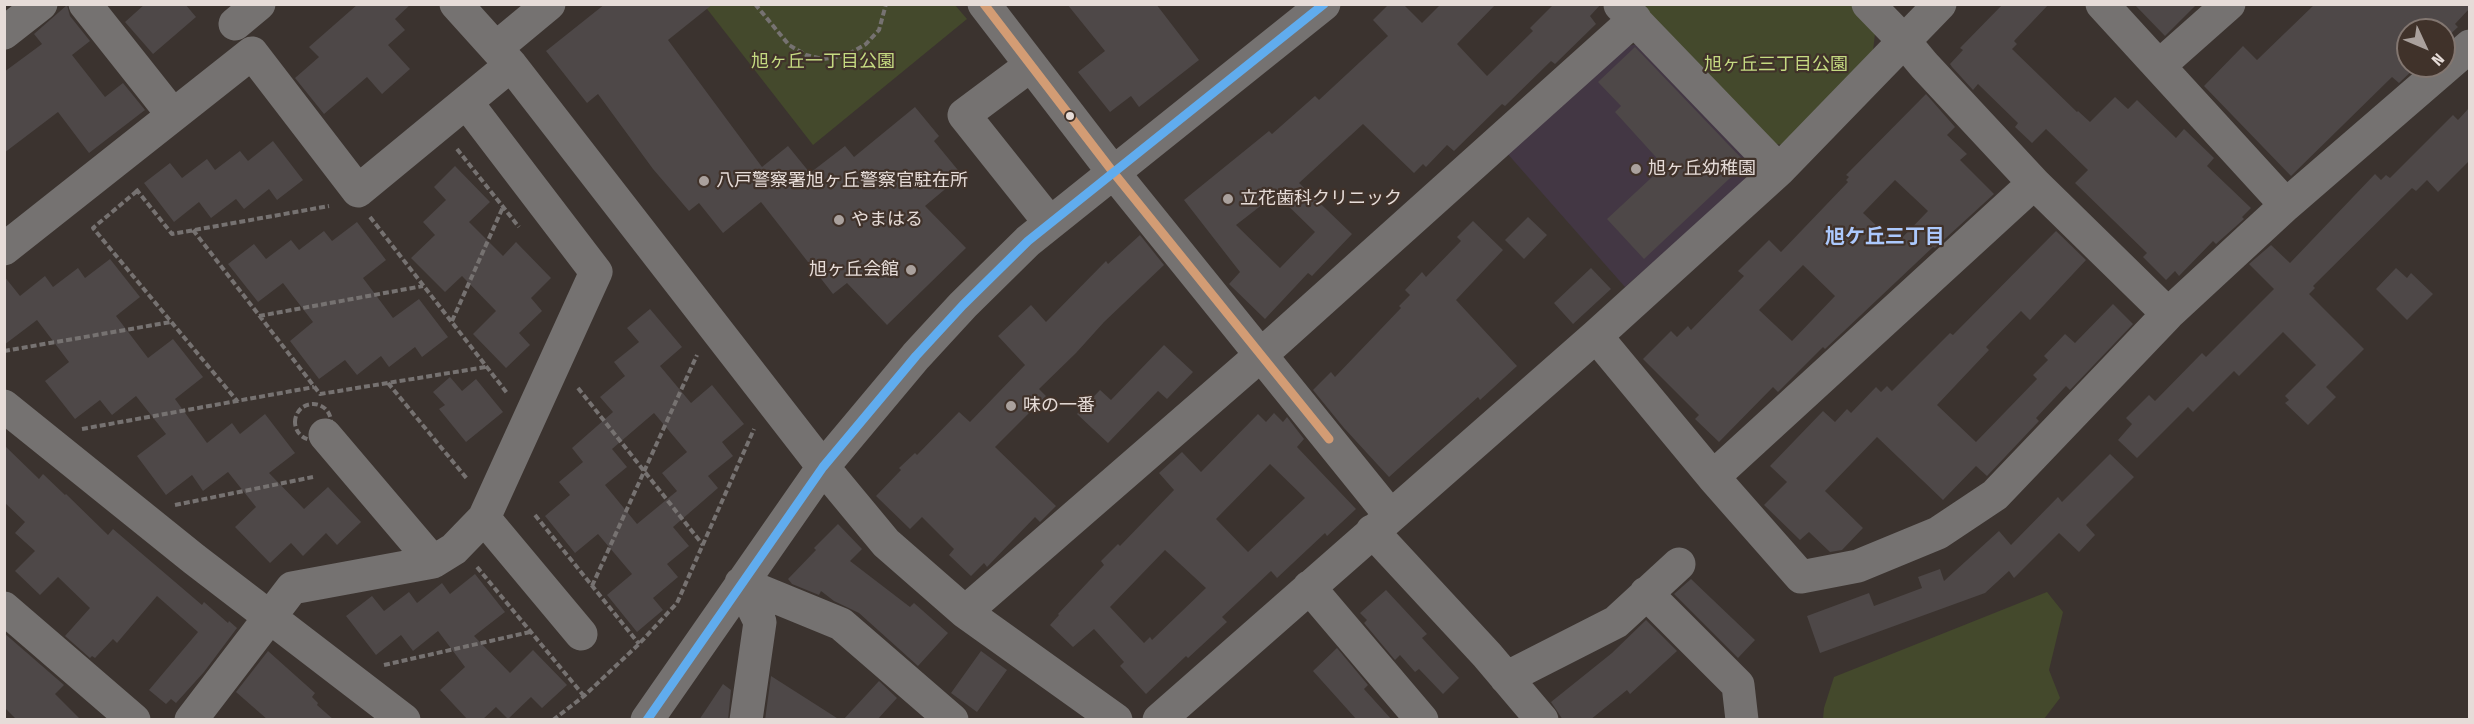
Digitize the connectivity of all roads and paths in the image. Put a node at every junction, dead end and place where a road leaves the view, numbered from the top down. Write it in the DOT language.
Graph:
graph roads {
  1 [pos="41,4"];
  2 [pos="86,4"];
  3 [pos="456,4"];
  4 [pos="549,4"];
  5 [pos="754,4"];
  6 [pos="886,4"];
  7 [pos="984,4"];
  8 [pos="1324,4"];
  9 [pos="1868,4"];
  10 [pos="1940,4"];
  11 [pos="2102,4"];
  12 [pos="2229,4"];
  13 [pos="1627,12"];
  14 [pos="4,33"];
  15 [pos="1904,41"];
  16 [pos="2469,46"];
  17 [pos="503,56"];
  18 [pos="1030,65"];
  19 [pos="2159,66"];
  20 [pos="467,103"];
  21 [pos="174,115"];
  22 [pos="439,126"];
  23 [pos="114,162"];
  24 [pos="1779,170"];
  25 [pos="1113,172"];
  26 [pos="2034,183"];
  27 [pos="137,190"];
  28 [pos="357,196"];
  29 [pos="2286,205"];
  30 [pos="503,207"];
  31 [pos="1050,223"];
  32 [pos="193,230"];
  33 [pos="525,234"];
  34 [pos="4,249"];
  35 [pos="423,286"];
  36 [pos="2168,314"];
  37 [pos="259,316"];
  38 [pos="172,321"];
  39 [pos="452,322"];
  40 [pos="1596,336"];
  41 [pos="702,345"];
  42 [pos="4,351"];
  43 [pos="1262,354"];
  44 [pos="556,360"];
  45 [pos="486,367"];
  46 [pos="388,383"];
  47 [pos="314,387"];
  48 [pos="320,394"];
  49 [pos="238,402"];
  50 [pos="317,404"];
  51 [pos="4,406"];
  52 [pos="529,421"];
  53 [pos="754,428"];
  54 [pos="78,430"];
  55 [pos="325,435"];
  56 [pos="823,467"];
  57 [pos="644,473"];
  58 [pos="313,477"];
  59 [pos="1713,477"];
  60 [pos="165,507"];
  61 [pos="487,512"];
  62 [pos="535,515"];
  63 [pos="1381,523"];
  64 [pos="703,544"];
  65 [pos="446,553"];
  66 [pos="1679,564"];
  67 [pos="741,583"];
  68 [pos="592,586"];
  69 [pos="1309,587"];
  70 [pos="1646,593"];
  71 [pos="4,609"];
  72 [pos="965,612"];
  73 [pos="270,615"];
  74 [pos="530,632"];
  75 [pos="581,634"];
  76 [pos="639,644"];
  77 [pos="373,668"];
  78 [pos="1506,678"];
  79 [pos="584,696"];
  80 [pos="134,720"];
  81 [pos="191,720"];
  82 [pos="404,720"];
  83 [pos="553,720"];
  84 [pos="647,720"];
  85 [pos="746,720"];
  86 [pos="952,720"];
  87 [pos="1116,720"];
  88 [pos="1159,720"];
  89 [pos="1422,720"];
  90 [pos="1542,720"];
  91 [pos="1742,720"];
  1 -- 14 [label="street"];
  2 -- 21 [label="street"];
  3 -- 17 [label="street"];
  4 -- 17 [label="street"];
  5 -- 6 [label="path"];
  7 -- 18 [label="street"];
  8 -- 25 [label="street"];
  9 -- 15 [label="street"];
  10 -- 15 [label="street"];
  11 -- 19 [label="street"];
  12 -- 19 [label="street"];
  13 -- 24 [label="street"];
  13 -- 43 [label="street"];
  15 -- 24 [label="street"];
  15 -- 26 [label="street"];
  16 -- 29 [label="street"];
  17 -- 20 [label="street"];
  17 -- 56 [label="street"];
  18 -- 25 [label="street"];
  18 -- 31 [label="street"];
  19 -- 29 [label="street"];
  20 -- 22 [label="street"];
  20 -- 44 [label="street"];
  21 -- 23 [label="street"];
  21 -- 28 [label="street"];
  22 -- 28 [label="street"];
  22 -- 30 [label="path"];
  23 -- 27 [label="path"];
  23 -- 34 [label="street"];
  24 -- 40 [label="street"];
  25 -- 31 [label="street"];
  25 -- 43 [label="street"];
  26 -- 36 [label="street"];
  26 -- 59 [label="street"];
  27 -- 32 [label="path"];
  27 -- 38 [label="path"];
  28 -- 32 [label="path"];
  28 -- 35 [label="path"];
  29 -- 36 [label="street"];
  30 -- 33 [label="path"];
  30 -- 39 [label="path"];
  31 -- 56 [label="street"];
  32 -- 37 [label="path"];
  35 -- 37 [label="path"];
  35 -- 39 [label="path"];
  36 -- 59 [label="street"];
  37 -- 47 [label="path"];
  38 -- 42 [label="path"];
  38 -- 49 [label="path"];
  39 -- 45 [label="path"];
  40 -- 59 [label="street"];
  40 -- 63 [label="street"];
  41 -- 57 [label="path"];
  43 -- 63 [label="street"];
  43 -- 72 [label="street"];
  44 -- 52 [label="street"];
  44 -- 57 [label="path"];
  45 -- 46 [label="path"];
  45 -- 52 [label="path"];
  46 -- 48 [label="path"];
  46 -- 61 [label="path"];
  47 -- 48 [label="path"];
  47 -- 49 [label="path"];
  48 -- 50 [label="path"];
  49 -- 54 [label="path"];
  51 -- 73 [label="street"];
  52 -- 61 [label="street"];
  53 -- 64 [label="path"];
  55 -- 65 [label="street"];
  56 -- 67 [label="street"];
  56 -- 72 [label="street"];
  57 -- 64 [label="path"];
  57 -- 68 [label="path"];
  58 -- 60 [label="path"];
  61 -- 65 [label="street"];
  61 -- 75 [label="street"];
  62 -- 68 [label="path"];
  63 -- 69 [label="street"];
  63 -- 78 [label="street"];
  64 -- 76 [label="path"];
  65 -- 73 [label="street"];
  65 -- 74 [label="path"];
  66 -- 70 [label="street"];
  67 -- 84 [label="street"];
  67 -- 85 [label="street"];
  67 -- 86 [label="street"];
  68 -- 76 [label="path"];
  69 -- 88 [label="street"];
  69 -- 89 [label="street"];
  70 -- 78 [label="street"];
  70 -- 91 [label="street"];
  71 -- 80 [label="street"];
  72 -- 87 [label="street"];
  73 -- 81 [label="street"];
  73 -- 82 [label="street"];
  74 -- 77 [label="path"];
  74 -- 79 [label="path"];
  76 -- 79 [label="path"];
  78 -- 90 [label="street"];
  79 -- 83 [label="path"];
}
